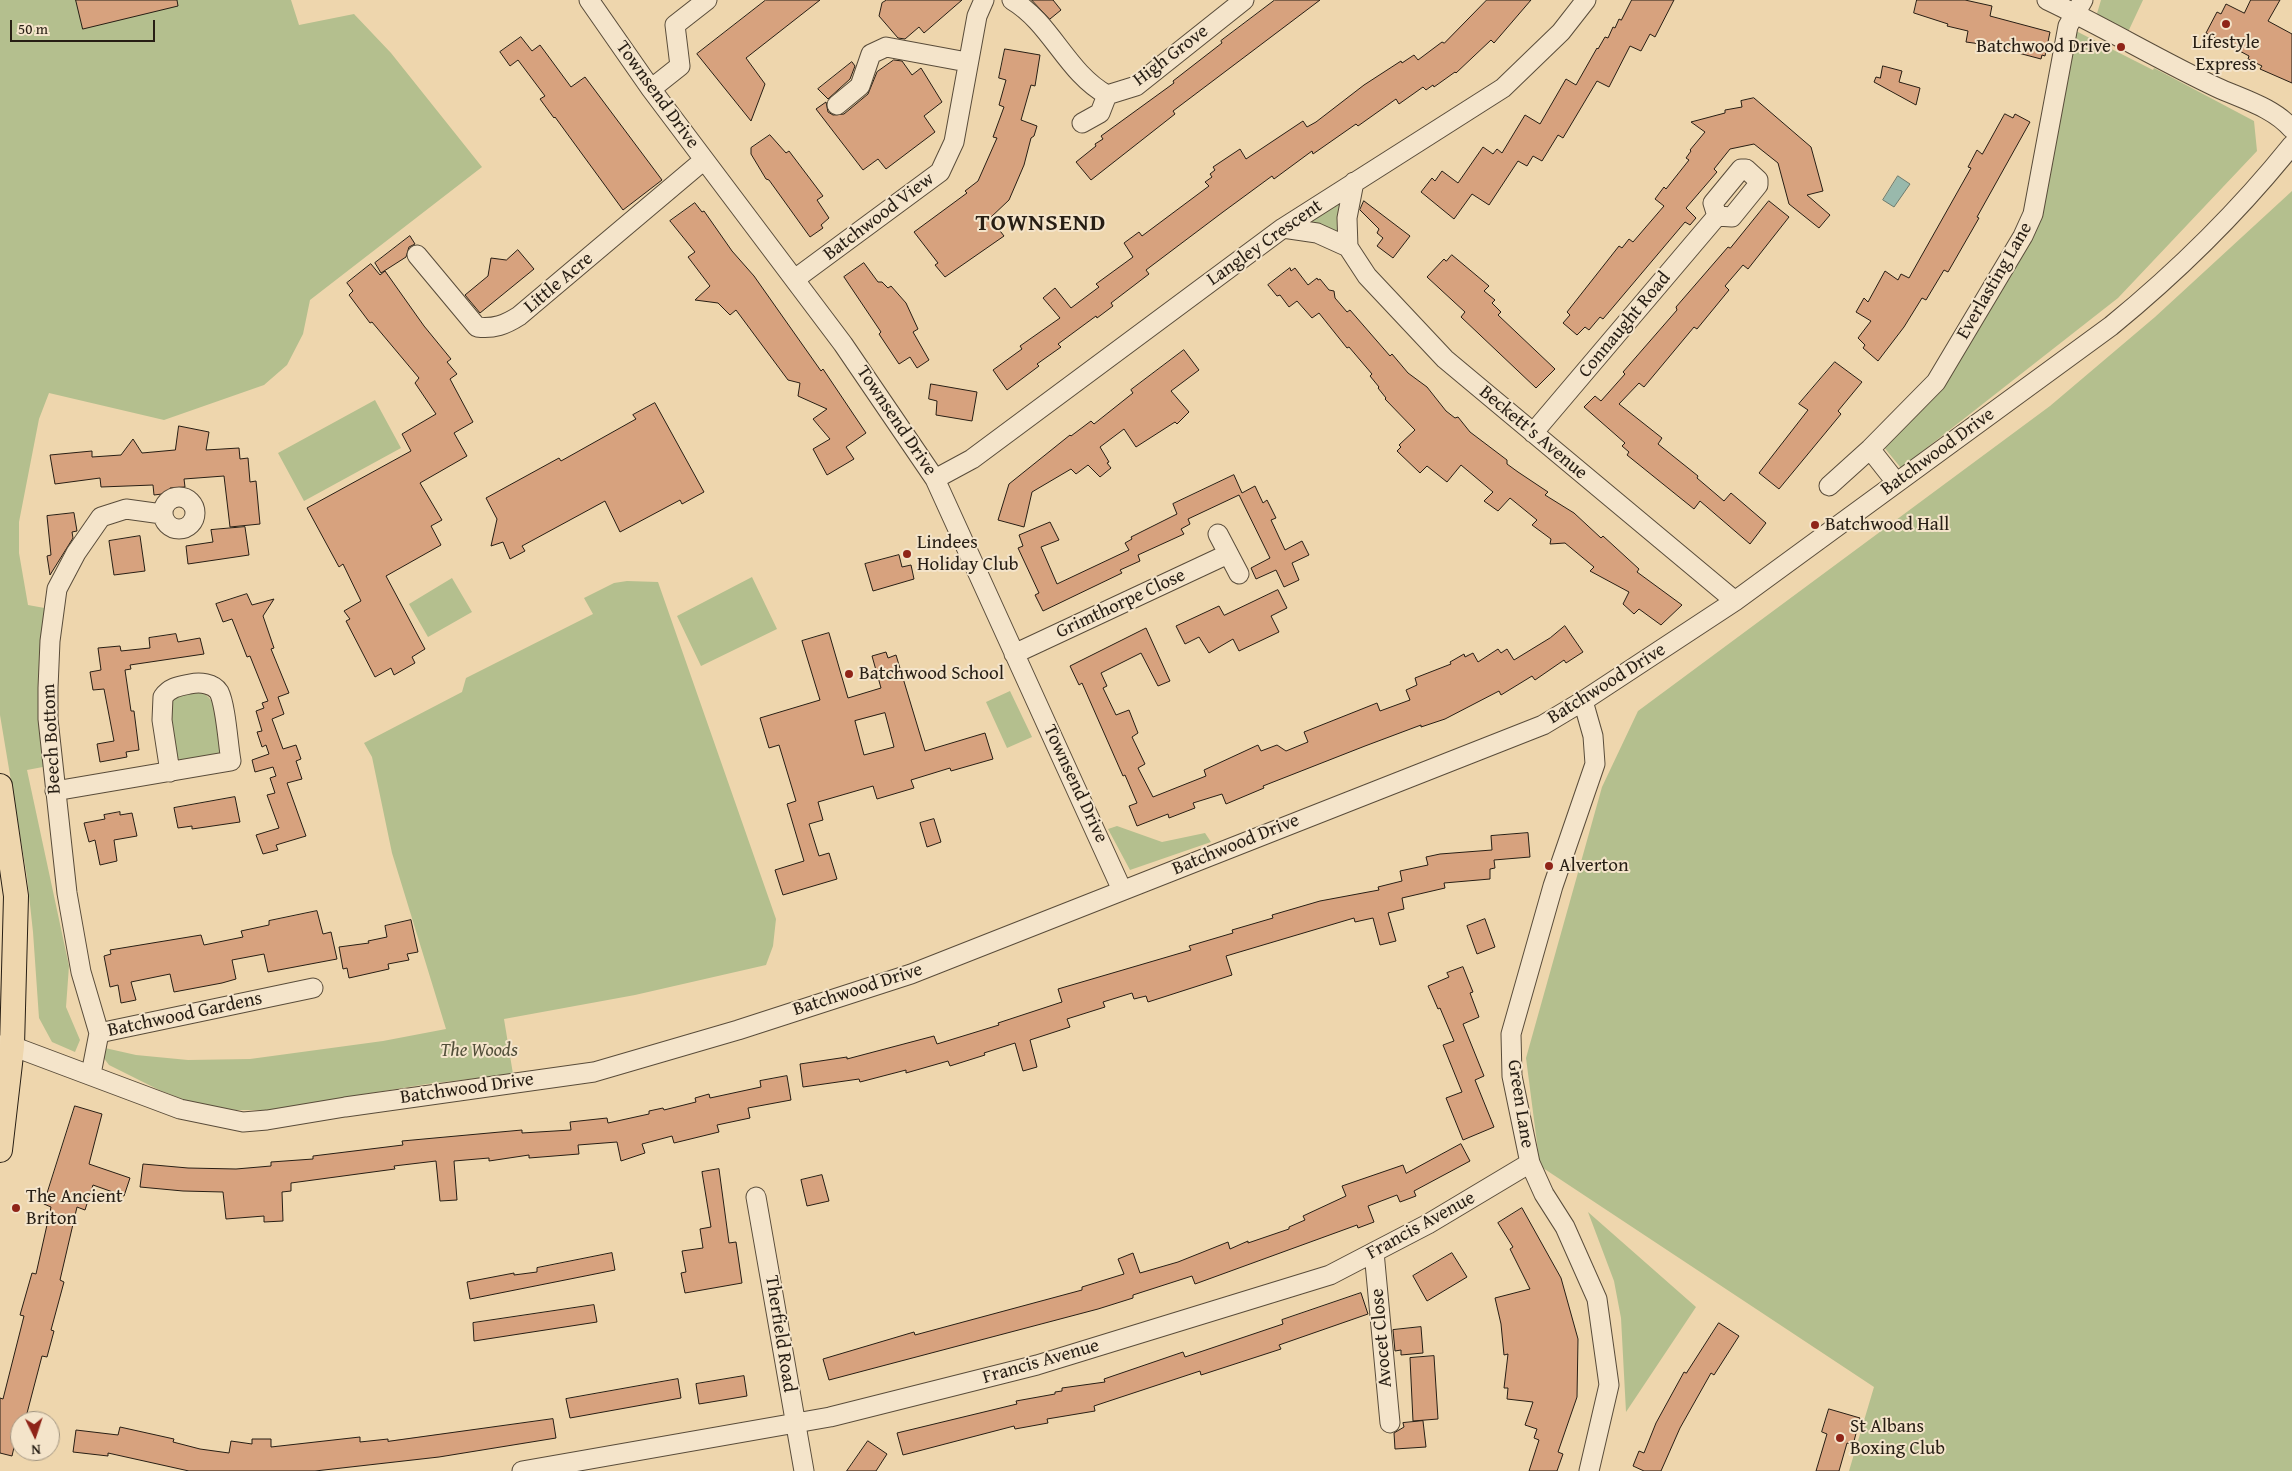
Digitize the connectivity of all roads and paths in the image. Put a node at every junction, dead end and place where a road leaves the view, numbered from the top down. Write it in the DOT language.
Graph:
graph roads {
  1 [pos="589,0"];
  2 [pos="707,0"];
  3 [pos="984,0"];
  4 [pos="1012,0"];
  5 [pos="1244,0"];
  6 [pos="1586,0"];
  7 [pos="2047,0"];
  8 [pos="2080,7"];
  9 [pos="967,62"];
  10 [pos="651,89"];
  11 [pos="1107,96"];
  12 [pos="838,105"];
  13 [pos="1082,123"];
  14 [pos="2292,129"];
  15 [pos="2292,145"];
  16 [pos="704,160"];
  17 [pos="1354,182"];
  18 [pos="1717,216"];
  19 [pos="1282,228"];
  20 [pos="1348,248"];
  21 [pos="417,255"];
  22 [pos="796,279"];
  23 [pos="1532,433"];
  24 [pos="1870,449"];
  25 [pos="935,479"];
  26 [pos="1896,482"];
  27 [pos="1828,486"];
  28 [pos="162,514"];
  29 [pos="1218,534"];
  30 [pos="1228,554"];
  31 [pos="1239,574"];
  32 [pos="1735,601"];
  33 [pos="1014,654"];
  34 [pos="1583,702"];
  35 [pos="170,772"];
  36 [pos="0,786"];
  37 [pos="55,790"];
  38 [pos="1122,890"];
  39 [pos="313,988"];
  40 [pos="99,1033"];
  41 [pos="6,1046"];
  42 [pos="91,1074"];
  43 [pos="0,1150"];
  44 [pos="1530,1163"];
  45 [pos="756,1197"];
  46 [pos="1374,1252"];
  47 [pos="794,1423"];
  48 [pos="1390,1423"];
  49 [pos="524,1471"];
  50 [pos="804,1471"];
  51 [pos="1589,1471"];
  1 -- 10 [label="street, Townsend Drive"];
  2 -- 10 [label="street"];
  3 -- 9 [label="street, Batchwood View"];
  4 -- 11 [label="street"];
  5 -- 11 [label="street, High Grove"];
  6 -- 17 [label="street, Langley Crescent"];
  7 -- 8 [label="street"];
  8 -- 14 [label="street"];
  8 -- 24 [label="street, Everlasting Lane"];
  9 -- 12 [label="street"];
  9 -- 22 [label="street, Batchwood View"];
  10 -- 16 [label="street, Townsend Drive"];
  11 -- 13 [label="street"];
  15 -- 26 [label="street, Batchwood Drive"];
  16 -- 21 [label="street, Little Acre"];
  16 -- 22 [label="street, Townsend Drive"];
  17 -- 19 [label="street, Langley Crescent"];
  17 -- 20 [label="street"];
  18 -- 23 [label="street, Connaught Road"];
  19 -- 20 [label="street"];
  19 -- 25 [label="street, Langley Crescent"];
  20 -- 23 [label="street, Beckett's Avenue"];
  22 -- 25 [label="street, Townsend Drive"];
  23 -- 32 [label="street, Beckett's Avenue"];
  24 -- 26 [label="street"];
  24 -- 27 [label="street, Everlasting Lane"];
  25 -- 33 [label="street, Townsend Drive"];
  26 -- 32 [label="street, Batchwood Drive"];
  28 -- 37 [label="street, Beech Bottom"];
  29 -- 30 [label="street"];
  30 -- 31 [label="street"];
  30 -- 33 [label="street, Grimthorpe Close"];
  32 -- 34 [label="street, Batchwood Drive"];
  33 -- 38 [label="street, Townsend Drive"];
  34 -- 38 [label="street, Batchwood Drive"];
  34 -- 44 [label="street, Green Lane"];
  35 -- 35 [label="street"];
  35 -- 37 [label="street"];
  36 -- 41 [label="main road"];
  37 -- 40 [label="street, Beech Bottom"];
  38 -- 42 [label="street, Batchwood Drive"];
  39 -- 40 [label="street, Batchwood Gardens"];
  40 -- 42 [label="street, Batchwood Gardens"];
  41 -- 42 [label="street, Batchwood Drive"];
  41 -- 43 [label="main road"];
  44 -- 46 [label="street, Francis Avenue"];
  44 -- 51 [label="street, Green Lane"];
  45 -- 47 [label="street, Therfield Road"];
  46 -- 47 [label="street, Francis Avenue"];
  46 -- 48 [label="street, Avocet Close"];
  47 -- 49 [label="street, Francis Avenue"];
  47 -- 50 [label="street, Therfield Road"];
}
